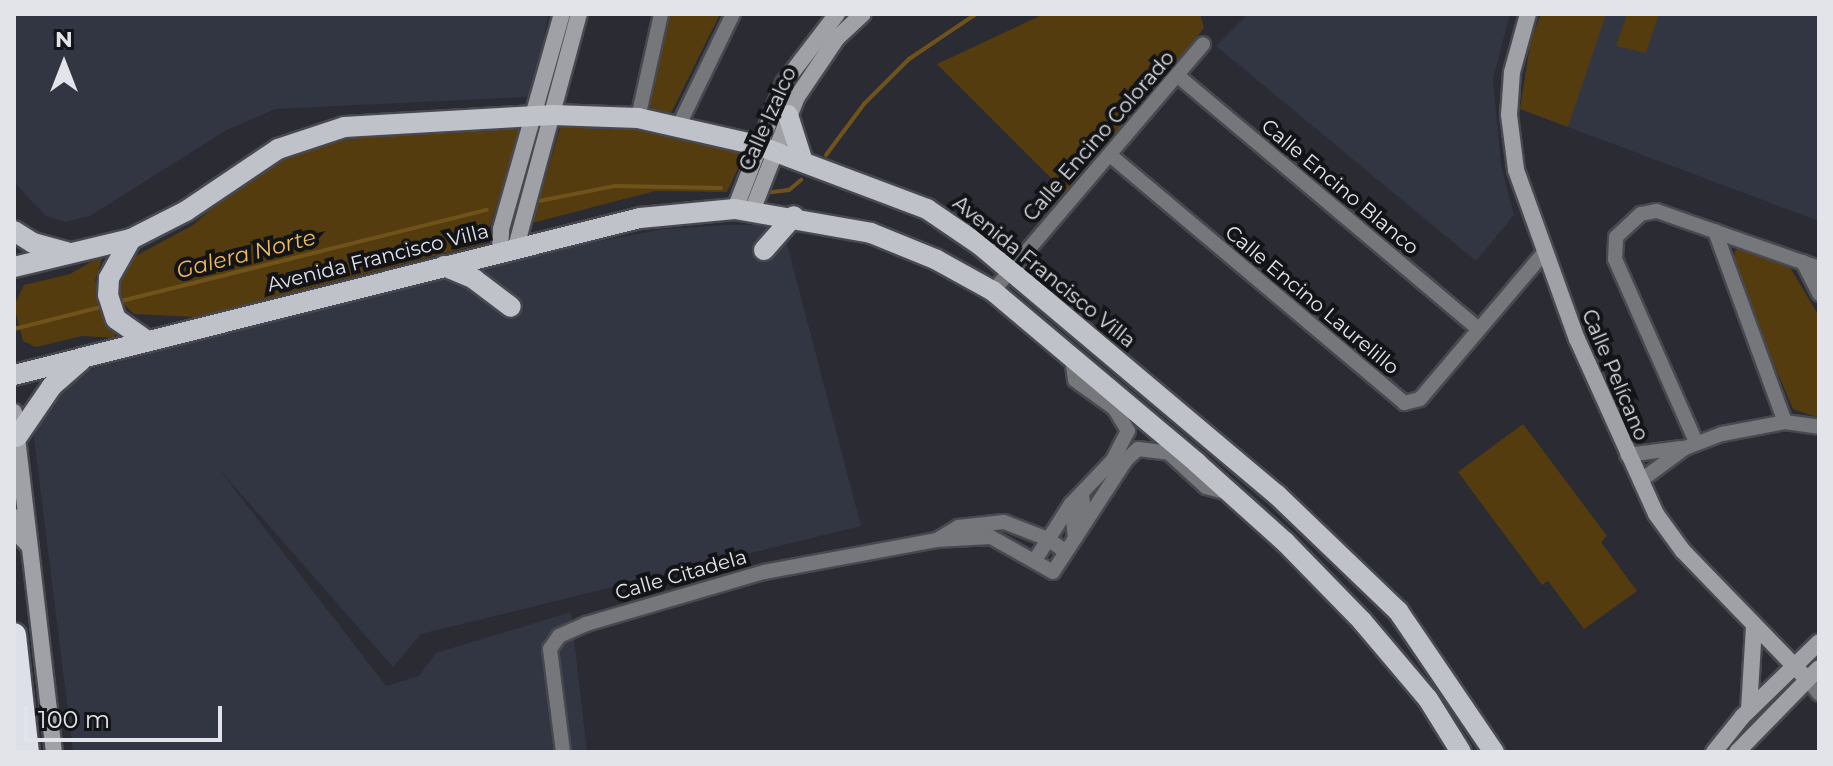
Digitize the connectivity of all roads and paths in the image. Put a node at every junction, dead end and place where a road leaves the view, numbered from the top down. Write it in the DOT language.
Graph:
graph roads {
  1 [pos="562,14"];
  2 [pos="579,14"];
  3 [pos="661,14"];
  4 [pos="837,14"];
  5 [pos="863,14"];
  6 [pos="1528,14"];
  7 [pos="730,16"];
  8 [pos="1203,44"];
  9 [pos="1178,76"];
  10 [pos="788,115"];
  11 [pos="543,116"];
  12 [pos="638,118"];
  13 [pos="679,125"];
  14 [pos="765,148"];
  15 [pos="1110,155"];
  16 [pos="803,162"];
  17 [pos="744,210"];
  18 [pos="794,216"];
  19 [pos="14,231"];
  20 [pos="1715,231"];
  21 [pos="131,239"];
  22 [pos="508,249"];
  23 [pos="764,250"];
  24 [pos="71,252"];
  25 [pos="1542,255"];
  26 [pos="1803,262"];
  27 [pos="444,266"];
  28 [pos="14,267"];
  29 [pos="1819,268"];
  30 [pos="1010,270"];
  31 [pos="993,291"];
  32 [pos="1819,294"];
  33 [pos="511,307"];
  34 [pos="1477,328"];
  35 [pos="148,341"];
  36 [pos="87,356"];
  37 [pos="1072,358"];
  38 [pos="14,375"];
  39 [pos="14,412"];
  40 [pos="1785,422"];
  41 [pos="1819,427"];
  42 [pos="17,437"];
  43 [pos="1690,445"];
  44 [pos="1627,455"];
  45 [pos="1640,481"];
  46 [pos="1082,492"];
  47 [pos="1231,494"];
  48 [pos="14,517"];
  49 [pos="1075,538"];
  50 [pos="1048,539"];
  51 [pos="936,540"];
  52 [pos="29,546"];
  53 [pos="1066,552"];
  54 [pos="1035,560"];
  55 [pos="1754,625"];
  56 [pos="14,635"];
  57 [pos="1819,642"];
  58 [pos="1793,665"];
  59 [pos="1813,673"];
  60 [pos="1819,694"];
  61 [pos="1749,710"];
  62 [pos="1719,746"];
  63 [pos="1738,751"];
  64 [pos="27,752"];
  65 [pos="54,752"];
  66 [pos="563,752"];
  67 [pos="1461,752"];
  68 [pos="1494,752"];
  1 -- 11 [label="main road"];
  2 -- 11 [label="main road"];
  3 -- 12 [label="street"];
  4 -- 14 [label="main road, Calle Izalco"];
  5 -- 10 [label="main road, Calle Izalco"];
  6 -- 25 [label="main road, Calle Pelícano"];
  7 -- 13 [label="street"];
  8 -- 9 [label="street, Calle Encino Colorado"];
  9 -- 15 [label="street, Calle Encino Colorado"];
  9 -- 34 [label="street, Calle Encino Blanco"];
  10 -- 14 [label="main road, Calle Izalco"];
  10 -- 16 [label="main road"];
  11 -- 12 [label="main road, Avenida Francisco Villa"];
  11 -- 21 [label="main road, Avenida Francisco Villa"];
  11 -- 22 [label="main road"];
  12 -- 13 [label="main road, Avenida Francisco Villa"];
  13 -- 14 [label="main road, Avenida Francisco Villa"];
  14 -- 16 [label="main road, Avenida Francisco Villa"];
  14 -- 17 [label="main road, Calle Izalco"];
  15 -- 30 [label="street, Calle Encino Colorado"];
  15 -- 34 [label="street, Calle Encino Laurelillo"];
  16 -- 30 [label="main road, Avenida Francisco Villa"];
  17 -- 18 [label="main road, Avenida Francisco Villa"];
  17 -- 22 [label="main road, Avenida Francisco Villa"];
  18 -- 23 [label="main road"];
  18 -- 31 [label="main road, Avenida Francisco Villa"];
  19 -- 24 [label="main road"];
  20 -- 26 [label="street"];
  20 -- 40 [label="street"];
  20 -- 43 [label="street"];
  21 -- 24 [label="main road, Avenida Francisco Villa"];
  21 -- 35 [label="main road"];
  22 -- 27 [label="main road, Avenida Francisco Villa"];
  24 -- 28 [label="main road, Avenida Francisco Villa"];
  25 -- 34 [label="street, Calle Encino Laurelillo"];
  25 -- 44 [label="main road, Calle Pelícano"];
  26 -- 29 [label="street"];
  26 -- 32 [label="street"];
  27 -- 33 [label="main road"];
  27 -- 35 [label="main road, Avenida Francisco Villa"];
  30 -- 31 [label="street, Calle Encino Colorado"];
  30 -- 68 [label="main road, Avenida Francisco Villa"];
  31 -- 37 [label="main road, Avenida Francisco Villa"];
  35 -- 36 [label="main road, Avenida Francisco Villa"];
  36 -- 38 [label="main road, Avenida Francisco Villa"];
  36 -- 42 [label="main road"];
  37 -- 46 [label="street"];
  37 -- 47 [label="main road, Avenida Francisco Villa"];
  39 -- 42 [label="main road"];
  40 -- 41 [label="street"];
  40 -- 43 [label="street"];
  42 -- 52 [label="main road"];
  43 -- 44 [label="street"];
  43 -- 45 [label="street"];
  44 -- 45 [label="main road, Calle Pelícano"];
  45 -- 55 [label="main road, Calle Pelícano"];
  46 -- 49 [label="street"];
  46 -- 50 [label="street"];
  47 -- 49 [label="street"];
  47 -- 67 [label="main road, Avenida Francisco Villa"];
  48 -- 52 [label="main road"];
  49 -- 53 [label="street"];
  50 -- 51 [label="street"];
  50 -- 53 [label="street"];
  50 -- 54 [label="street"];
  51 -- 54 [label="street"];
  51 -- 66 [label="street, Calle Citadela"];
  52 -- 65 [label="main road"];
  53 -- 54 [label="street"];
  55 -- 58 [label="main road, Calle Pelícano"];
  55 -- 61 [label="main road"];
  56 -- 64 [label="highway"];
  57 -- 58 [label="main road"];
  58 -- 59 [label="main road, Calle Pelícano"];
  58 -- 61 [label="main road"];
  59 -- 60 [label="street, Calle Pelícano"];
  59 -- 63 [label="main road"];
  61 -- 62 [label="main road"];
  62 -- 63 [label="main road"];
}
